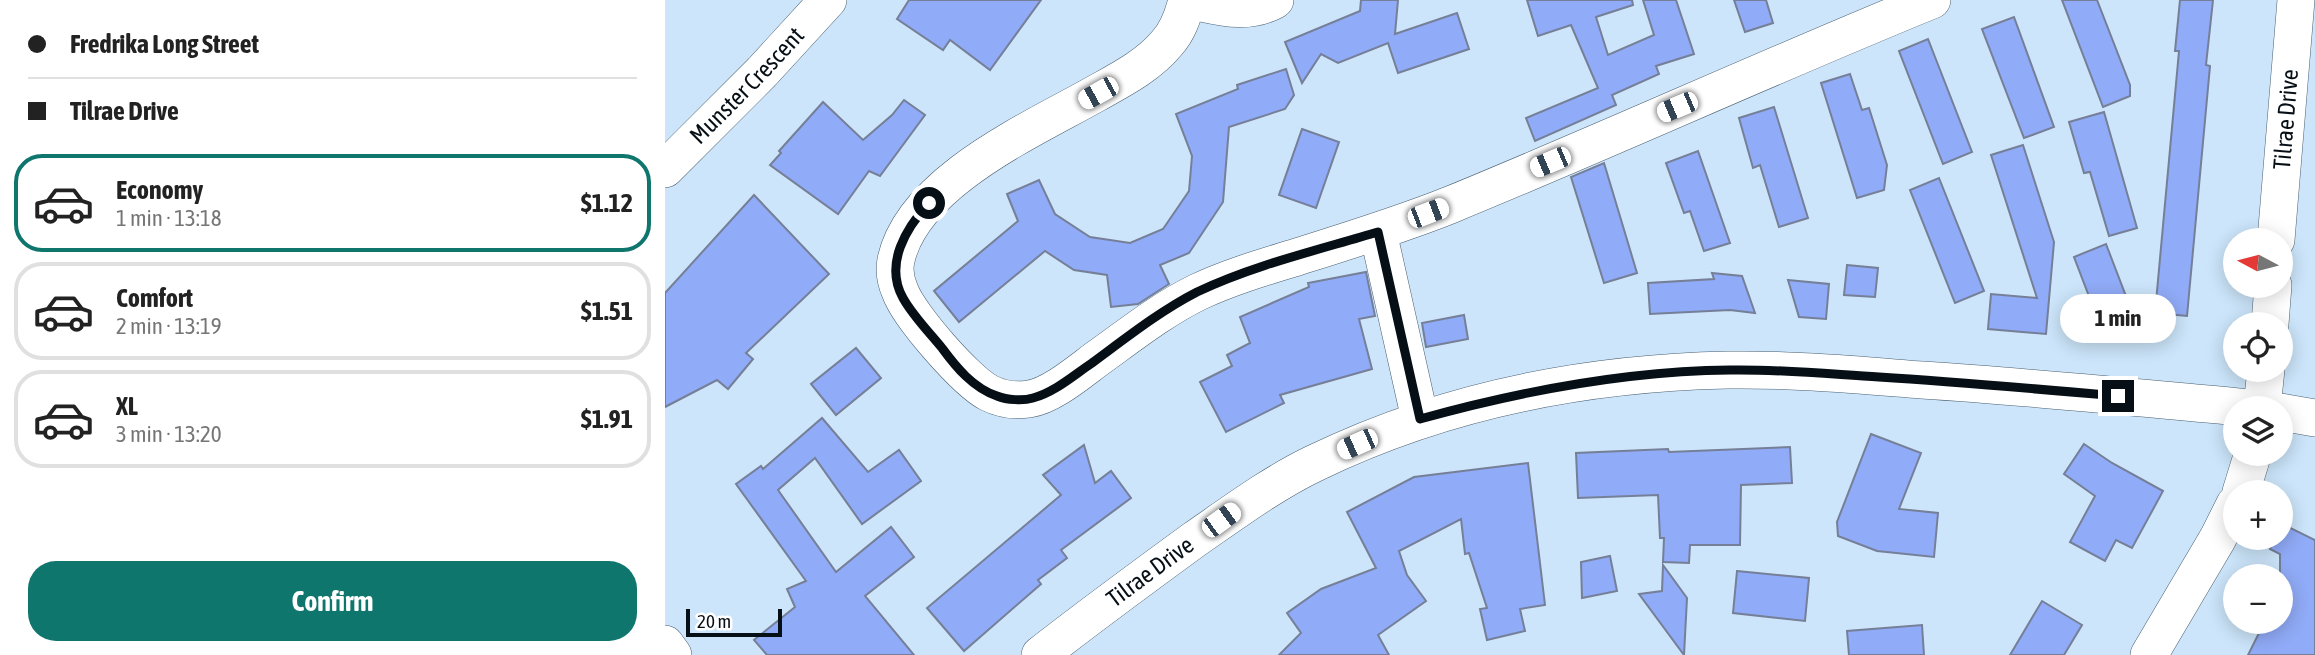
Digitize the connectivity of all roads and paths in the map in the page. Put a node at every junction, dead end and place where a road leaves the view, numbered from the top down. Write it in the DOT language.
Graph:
graph roads {
  1 [pos="828,0"];
  2 [pos="1275,0"];
  3 [pos="1931,0"];
  4 [pos="2295,0"];
  5 [pos="2302,62"];
  6 [pos="665,169"];
  7 [pos="2278,228"];
  8 [pos="1378,232"];
  9 [pos="2223,406"];
  10 [pos="2293,414"];
  11 [pos="2315,418"];
  12 [pos="1420,419"];
  13 [pos="2223,528"];
  14 [pos="665,644"];
  15 [pos="673,655"];
  16 [pos="1040,655"];
  17 [pos="2149,655"];
  1 -- 6 [label="street, Munster Crescent"];
  2 -- 8 [label="street"];
  3 -- 8 [label="street"];
  4 -- 5 [label="street, Tilrae Drive"];
  5 -- 7 [label="street, Tilrae Drive"];
  8 -- 12 [label="street"];
  9 -- 12 [label="street, Tilrae Drive"];
  10 -- 11 [label="street"];
  12 -- 16 [label="street, Tilrae Drive"];
  13 -- 17 [label="street"];
  14 -- 15 [label="street"];
}
